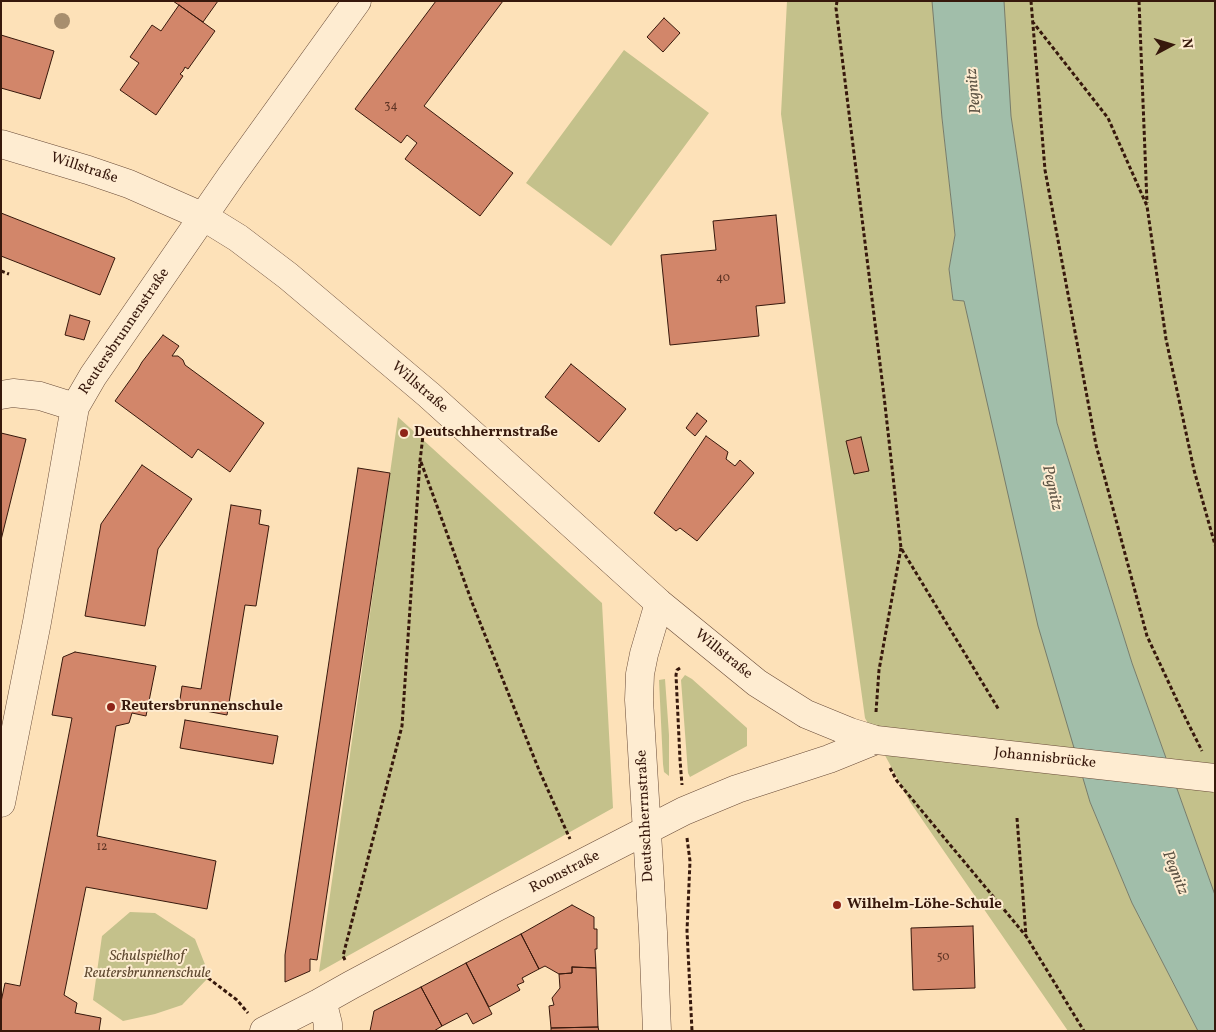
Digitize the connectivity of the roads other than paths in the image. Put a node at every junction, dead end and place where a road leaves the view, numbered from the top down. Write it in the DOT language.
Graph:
graph roads {
  1 [pos="357,1"];
  2 [pos="1,144"];
  3 [pos="204,216"];
  4 [pos="1,395"];
  5 [pos="75,407"];
  6 [pos="659,603"];
  7 [pos="876,740"];
  8 [pos="1215,778"];
  9 [pos="1,803"];
  10 [pos="647,830"];
  11 [pos="319,1003"];
  12 [pos="258,1025"];
  13 [pos="328,1031"];
  14 [pos="656,1031"];
  1 -- 3 [label="street, Reutersbrunnenstraße"];
  2 -- 3 [label="street, Willstraße"];
  3 -- 5 [label="street, Reutersbrunnenstraße"];
  3 -- 6 [label="street, Willstraße"];
  4 -- 5 [label="street"];
  5 -- 9 [label="street, Reutersbrunnenstraße"];
  6 -- 7 [label="street, Willstraße"];
  6 -- 10 [label="street, Deutschherrnstraße"];
  7 -- 8 [label="street, Johannisbrücke, bridge"];
  7 -- 10 [label="street, Roonstraße"];
  10 -- 11 [label="street, Roonstraße"];
  10 -- 14 [label="street, Deutschherrnstraße"];
  11 -- 12 [label="street, Roonstraße"];
  11 -- 13 [label="street"];
}
